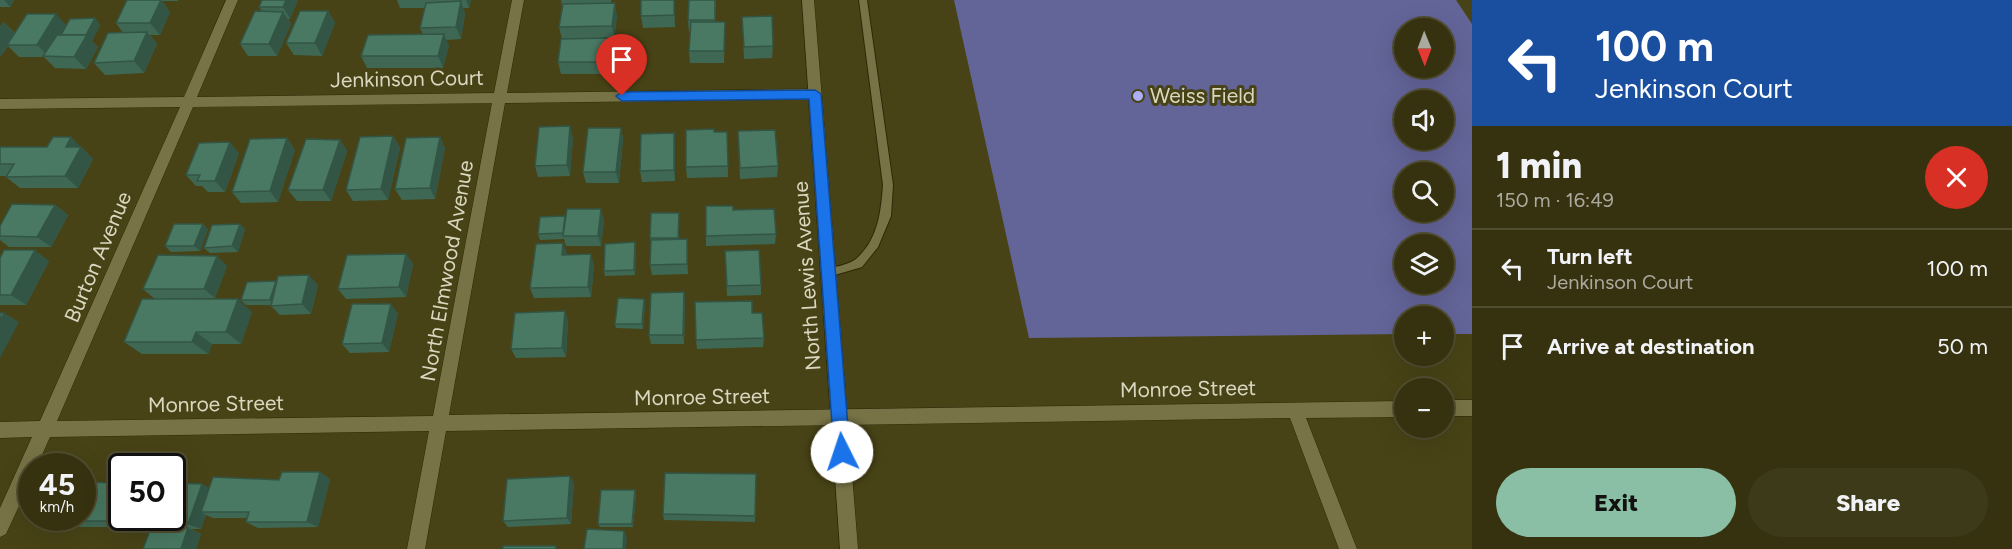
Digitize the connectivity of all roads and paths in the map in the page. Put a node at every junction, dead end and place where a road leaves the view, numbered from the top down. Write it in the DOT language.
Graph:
graph roads {
  1 [pos="232,0"];
  2 [pos="518,0"];
  3 [pos="808,0"];
  4 [pos="863,0"];
  5 [pos="815,94"];
  6 [pos="500,98"];
  7 [pos="187,101"];
  8 [pos="0,104"];
  9 [pos="828,273"];
  10 [pos="1454,408"];
  11 [pos="1472,408"];
  12 [pos="1394,409"];
  13 [pos="1295,410"];
  14 [pos="839,417"];
  15 [pos="440,423"];
  16 [pos="45,429"];
  17 [pos="0,430"];
  18 [pos="0,528"];
  19 [pos="416,549"];
  20 [pos="849,549"];
  21 [pos="1348,549"];
  1 -- 7 [label="street, Burton Avenue"];
  2 -- 6 [label="street, North Elmwood Avenue"];
  3 -- 5 [label="street, North Lewis Avenue"];
  4 -- 9 [label="lane"];
  5 -- 6 [label="street, Jenkinson Court"];
  5 -- 9 [label="street, North Lewis Avenue"];
  6 -- 7 [label="street, Jenkinson Court"];
  6 -- 15 [label="street, North Elmwood Avenue"];
  7 -- 8 [label="street, Jenkinson Court"];
  7 -- 16 [label="street, Burton Avenue"];
  9 -- 14 [label="street, North Lewis Avenue"];
  10 -- 11 [label="street"];
  12 -- 13 [label="street, Monroe Street"];
  13 -- 14 [label="street, Monroe Street"];
  13 -- 21 [label="street"];
  14 -- 15 [label="street, Monroe Street"];
  14 -- 20 [label="street, North Lewis Avenue"];
  15 -- 16 [label="street, Monroe Street"];
  15 -- 19 [label="street, North Elmwood Avenue"];
  16 -- 17 [label="street, Monroe Street"];
  16 -- 18 [label="street, Burton Avenue"];
}
